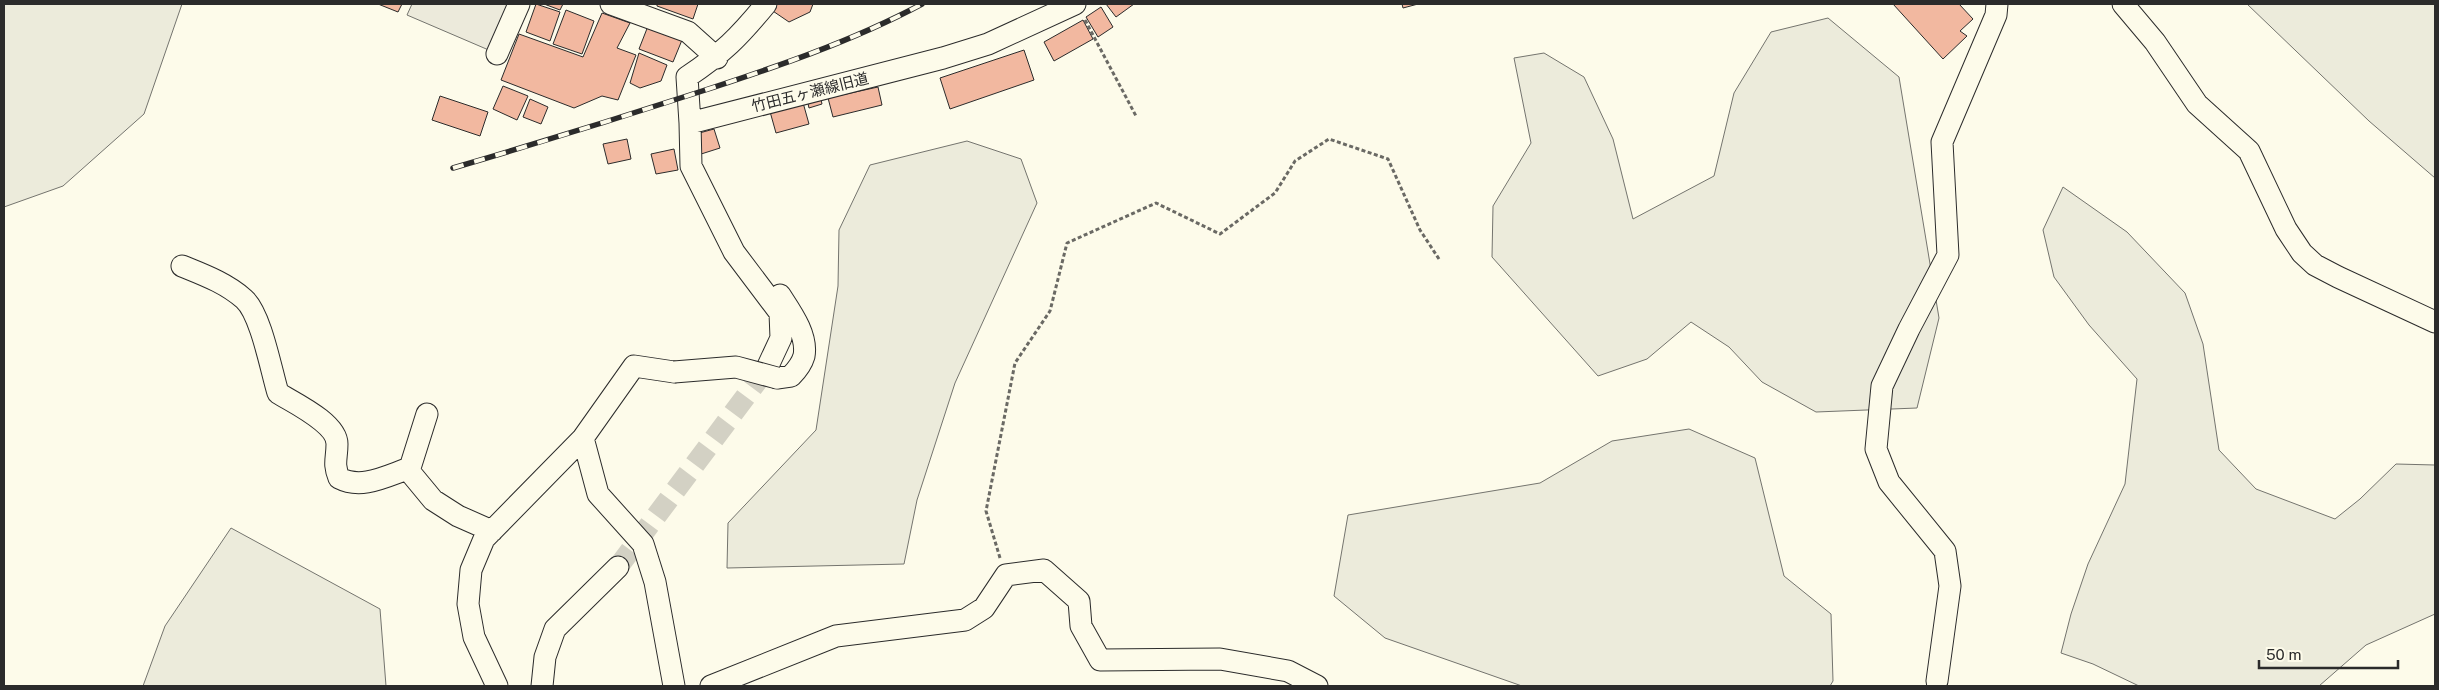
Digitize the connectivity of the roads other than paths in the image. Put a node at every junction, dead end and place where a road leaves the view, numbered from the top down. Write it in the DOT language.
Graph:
graph roads {
  1 [pos="519,4"];
  2 [pos="611,4"];
  3 [pos="766,4"];
  4 [pos="1997,4"];
  5 [pos="2123,4"];
  6 [pos="1078,8"];
  7 [pos="497,54"];
  8 [pos="717,58"];
  9 [pos="690,124"];
  10 [pos="182,266"];
  11 [pos="761,288"];
  12 [pos="2435,322"];
  13 [pos="772,373"];
  14 [pos="427,414"];
  15 [pos="583,438"];
  16 [pos="410,468"];
  17 [pos="492,531"];
  18 [pos="618,567"];
  19 [pos="1937,681"];
  20 [pos="497,686"];
  21 [pos="542,686"];
  22 [pos="674,686"];
  23 [pos="712,686"];
  24 [pos="1317,686"];
  1 -- 7 [label="street"];
  2 -- 8 [label="street"];
  3 -- 8 [label="street"];
  4 -- 19 [label="street"];
  5 -- 12 [label="street"];
  6 -- 9 [label="street, 竹田五ヶ瀬線旧道"];
  8 -- 9 [label="street"];
  9 -- 11 [label="street"];
  10 -- 16 [label="street"];
  11 -- 13 [label="street"];
  11 -- 13 [label="street"];
  13 -- 15 [label="street, bridge"];
  14 -- 16 [label="street"];
  15 -- 17 [label="street"];
  15 -- 22 [label="street"];
  16 -- 17 [label="street"];
  17 -- 20 [label="street"];
  18 -- 21 [label="street"];
  23 -- 24 [label="street"];
}
